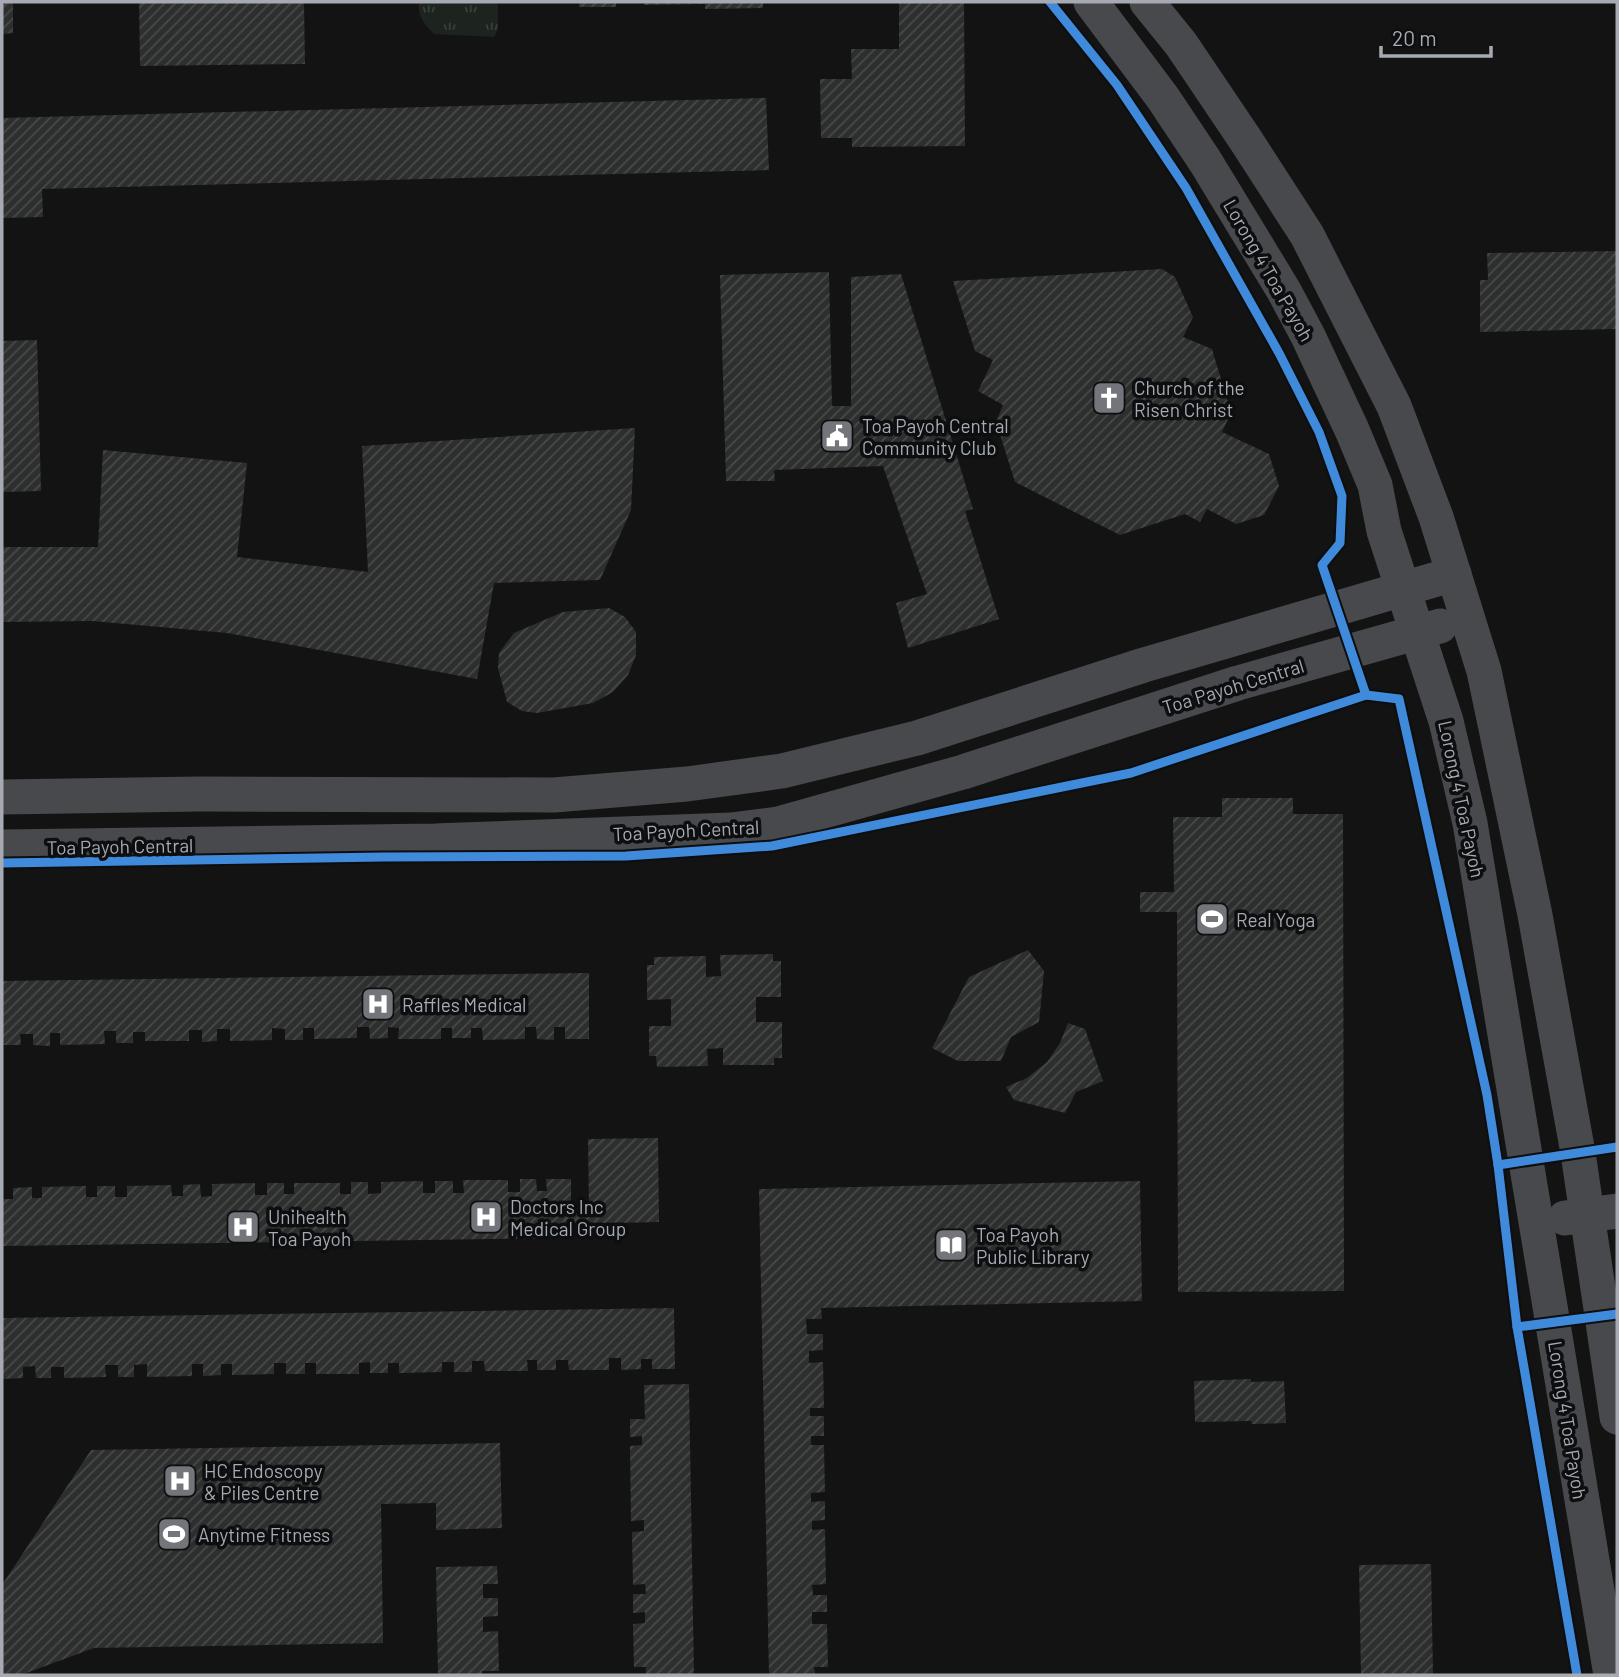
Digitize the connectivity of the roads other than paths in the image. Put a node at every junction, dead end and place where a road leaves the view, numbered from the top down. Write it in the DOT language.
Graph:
graph roads {
  1 [pos="1091,2"];
  2 [pos="1147,2"];
  3 [pos="1454,573"];
  4 [pos="1404,588"];
  5 [pos="1467,619"];
  6 [pos="1418,633"];
  7 [pos="2,797"];
  8 [pos="2,847"];
  9 [pos="1602,1213"];
  10 [pos="1537,1221"];
  11 [pos="1606,1266"];
  12 [pos="1545,1274"];
  13 [pos="1617,1417"];
  14 [pos="1611,1675"];
  1 -- 4 [label="street, Lorong 4 Toa Payoh"];
  2 -- 3 [label="street"];
  3 -- 4 [label="street"];
  3 -- 5 [label="street"];
  4 -- 6 [label="street, Lorong 4 Toa Payoh"];
  4 -- 7 [label="street"];
  5 -- 6 [label="street, Toa Payoh Central"];
  5 -- 9 [label="street"];
  6 -- 8 [label="street, Toa Payoh Central"];
  6 -- 10 [label="street, Lorong 4 Toa Payoh"];
  9 -- 10 [label="street"];
  9 -- 11 [label="street"];
  10 -- 12 [label="street, Lorong 4 Toa Payoh"];
  11 -- 12 [label="street"];
  11 -- 13 [label="street"];
  12 -- 14 [label="street, Lorong 4 Toa Payoh"];
}
